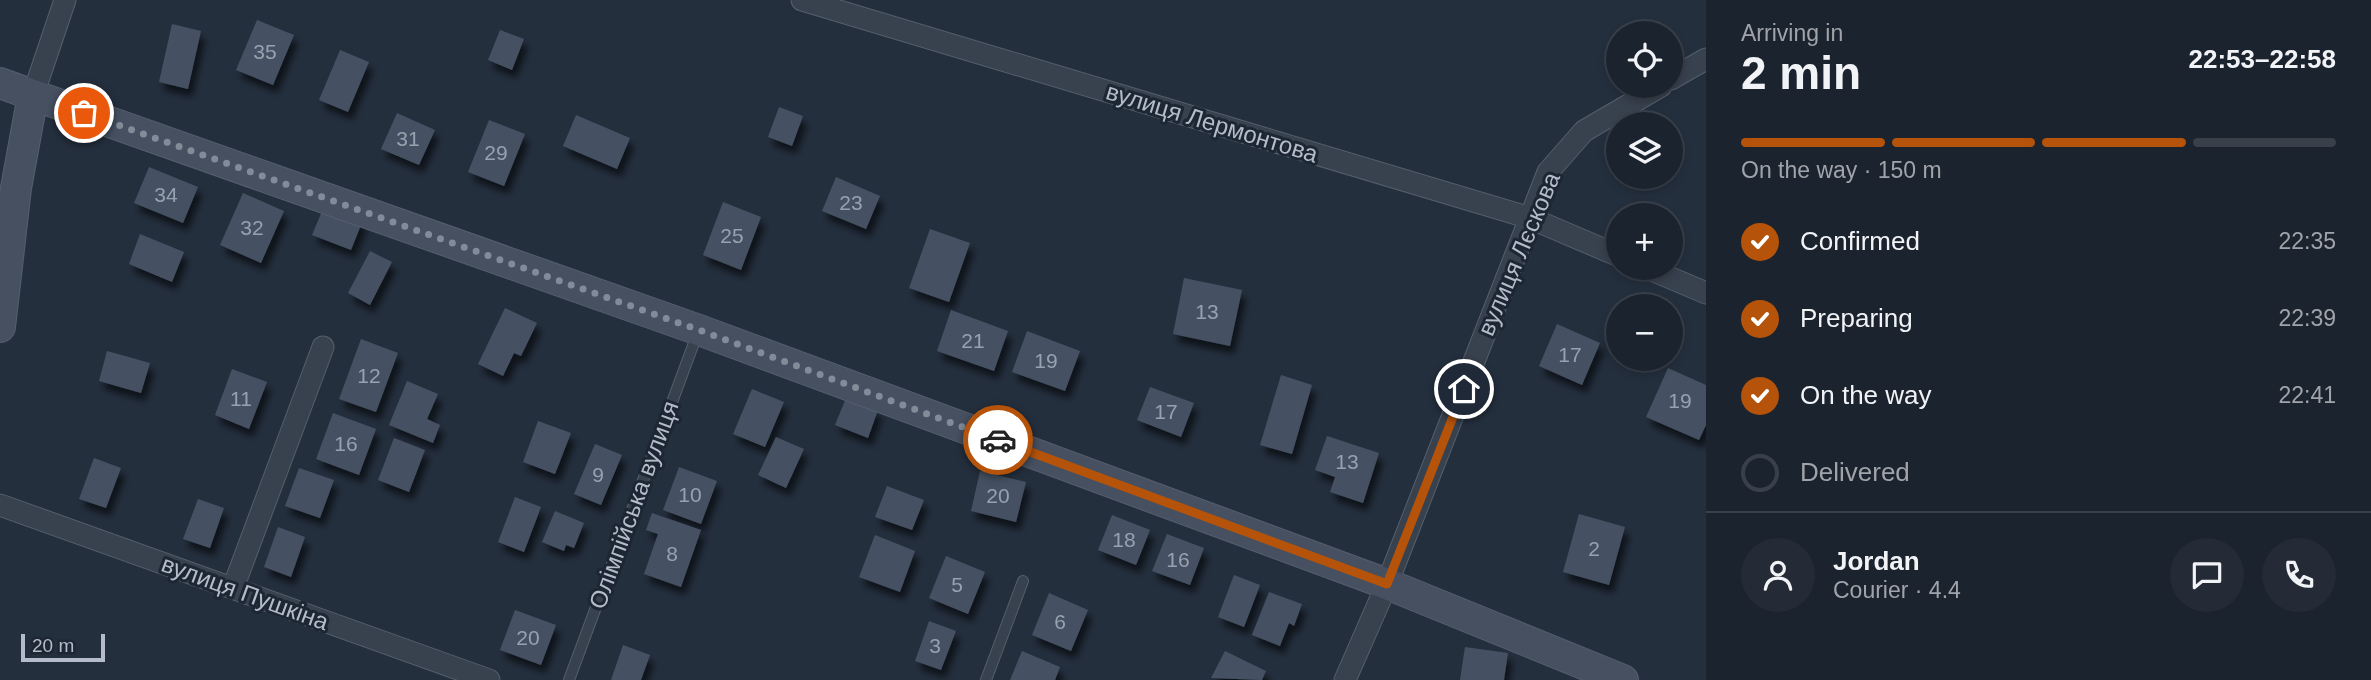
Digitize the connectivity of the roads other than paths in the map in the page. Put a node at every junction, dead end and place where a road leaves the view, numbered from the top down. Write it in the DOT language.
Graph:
graph roads {
  1 [pos="65,0"];
  2 [pos="802,0"];
  3 [pos="1706,59"];
  4 [pos="1683,72"];
  5 [pos="0,83"];
  6 [pos="33,95"];
  7 [pos="1640,98"];
  8 [pos="1530,218"];
  9 [pos="1606,250"];
  10 [pos="1675,280"];
  11 [pos="1706,293"];
  12 [pos="0,327"];
  13 [pos="699,330"];
  14 [pos="323,347"];
  15 [pos="0,505"];
  16 [pos="1023,581"];
  17 [pos="1387,584"];
  18 [pos="233,588"];
  19 [pos="489,680"];
  20 [pos="569,680"];
  21 [pos="986,680"];
  22 [pos="1345,680"];
  23 [pos="1623,680"];
  1 -- 6 [label="street"];
  2 -- 8 [label="street, вулиця Лермонтова"];
  3 -- 4 [label="street"];
  5 -- 6 [label="street"];
  6 -- 12 [label="street"];
  6 -- 13 [label="street"];
  7 -- 8 [label="street, вулиця Лєскова"];
  8 -- 9 [label="street, вулиця Лермонтова"];
  8 -- 17 [label="street, вулиця Лєскова"];
  10 -- 11 [label="street"];
  13 -- 17 [label="street"];
  13 -- 20 [label="lane, Олімпійська вулиця"];
  14 -- 18 [label="street"];
  15 -- 18 [label="street, вулиця Пушкіна"];
  16 -- 21 [label="lane"];
  17 -- 22 [label="street, вулиця Лєскова"];
  17 -- 23 [label="street"];
  18 -- 19 [label="street, вулиця Пушкіна"];
}
